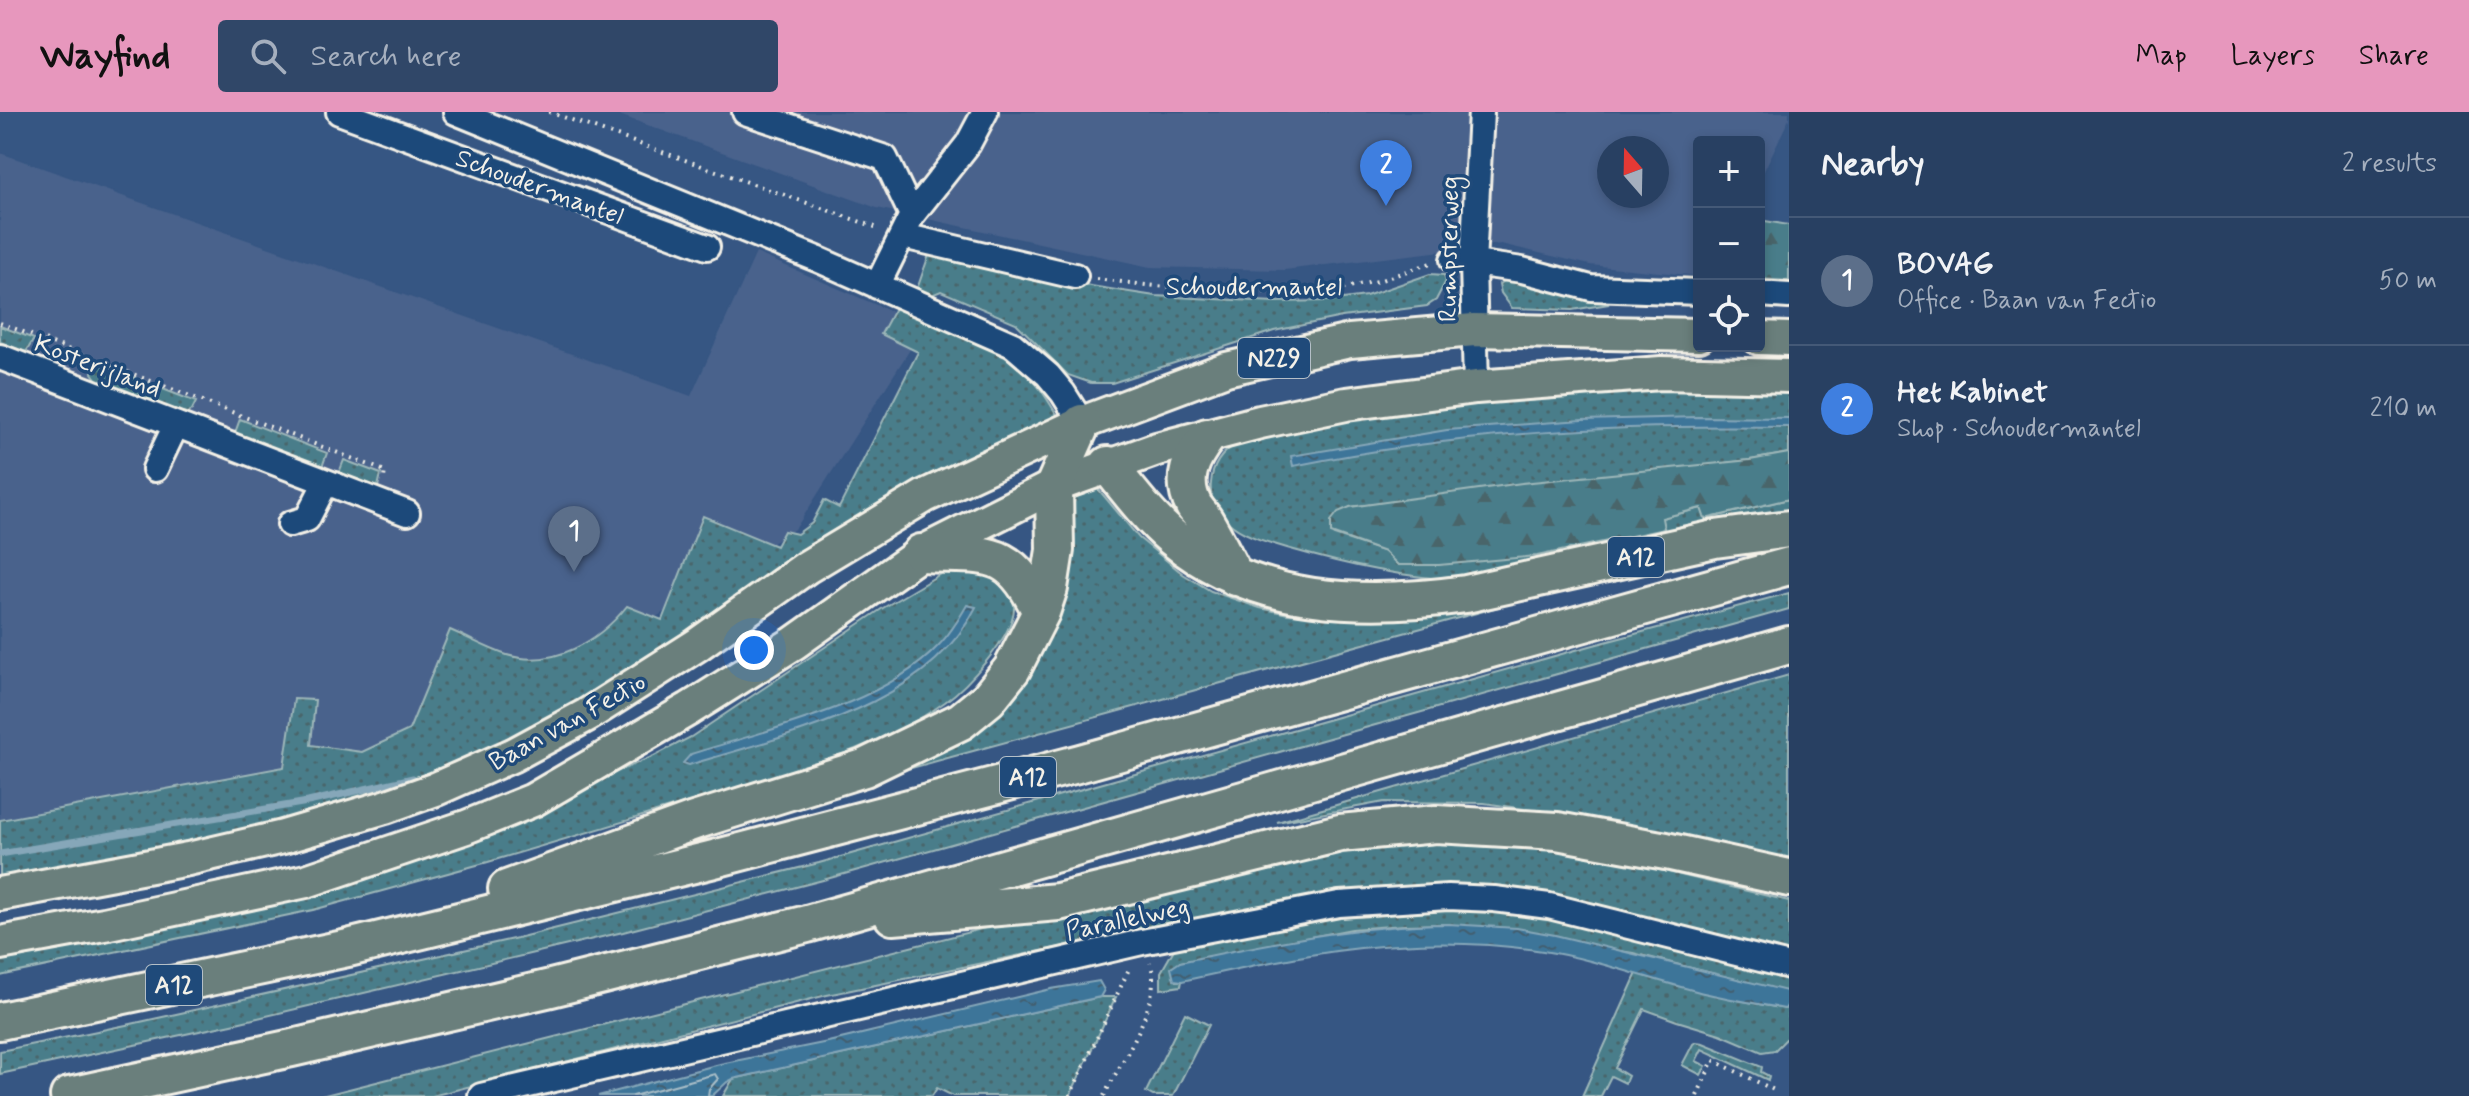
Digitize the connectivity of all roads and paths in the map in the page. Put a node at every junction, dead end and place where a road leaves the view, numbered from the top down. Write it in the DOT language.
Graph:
graph roads {
  1 [pos="339,112"];
  2 [pos="456,112"];
  3 [pos="549,112"];
  4 [pos="745,112"];
  5 [pos="985,112"];
  6 [pos="1481,112"];
  7 [pos="376,118"];
  8 [pos="513,122"];
  9 [pos="908,226"];
  10 [pos="707,247"];
  11 [pos="1463,262"];
  12 [pos="1075,276"];
  13 [pos="877,286"];
  14 [pos="1693,292"];
  15 [pos="1765,294"];
  16 [pos="1789,296"];
  17 [pos="0,323"];
  18 [pos="1474,330"];
  19 [pos="1693,335"];
  20 [pos="1765,338"];
  21 [pos="1789,339"];
  22 [pos="0,357"];
  23 [pos="1789,376"];
  24 [pos="1476,387"];
  25 [pos="1082,423"];
  26 [pos="176,425"];
  27 [pos="1207,437"];
  28 [pos="1108,465"];
  29 [pos="155,469"];
  30 [pos="326,482"];
  31 [pos="393,482"];
  32 [pos="1054,486"];
  33 [pos="407,513"];
  34 [pos="290,524"];
  35 [pos="1789,529"];
  36 [pos="921,553"];
  37 [pos="1789,566"];
  38 [pos="1235,578"];
  39 [pos="1041,612"];
  40 [pos="1789,645"];
  41 [pos="1789,878"];
  42 [pos="0,894"];
  43 [pos="807,924"];
  44 [pos="1142,942"];
  45 [pos="0,943"];
  46 [pos="348,948"];
  47 [pos="1789,966"];
  48 [pos="0,1021"];
  49 [pos="1774,1090"];
  50 [pos="69,1096"];
  51 [pos="481,1096"];
  52 [pos="1070,1096"];
  53 [pos="1104,1096"];
  54 [pos="1697,1096"];
  1 -- 7 [label="street, Schoudermantel"];
  2 -- 8 [label="street, Schoudermantel"];
  3 -- 9 [label="path"];
  4 -- 9 [label="street"];
  5 -- 9 [label="street"];
  6 -- 11 [label="street, Rumpsterweg"];
  7 -- 10 [label="street, Schoudermantel"];
  8 -- 13 [label="street, Schoudermantel"];
  9 -- 12 [label="street"];
  9 -- 13 [label="street"];
  11 -- 12 [label="path, Schoudermantel"];
  11 -- 14 [label="street"];
  11 -- 18 [label="street, Rumpsterweg"];
  13 -- 25 [label="street, Schoudermantel"];
  15 -- 16 [label="street"];
  17 -- 31 [label="path"];
  18 -- 19 [label="main road, N229"];
  18 -- 24 [label="street, Rumpsterweg"];
  18 -- 25 [label="main road, N229"];
  20 -- 21 [label="main road"];
  22 -- 26 [label="street, Kosterijland"];
  23 -- 24 [label="main road, N229"];
  24 -- 27 [label="main road, N229"];
  25 -- 28 [label="main road, Schoudermantel"];
  25 -- 32 [label="highway, A12"];
  25 -- 42 [label="main road, Baan van Fectio"];
  26 -- 29 [label="street, Kosterijland"];
  26 -- 30 [label="street, Kosterijland"];
  27 -- 28 [label="main road, N229"];
  27 -- 38 [label="highway"];
  28 -- 32 [label="main road, N229"];
  28 -- 38 [label="highway, A12"];
  30 -- 33 [label="street, Kosterijland"];
  30 -- 34 [label="street"];
  32 -- 36 [label="main road, Baan van Fectio"];
  32 -- 39 [label="highway, A12"];
  35 -- 38 [label="highway, A12"];
  36 -- 39 [label="highway"];
  36 -- 45 [label="main road, Baan van Fectio"];
  37 -- 46 [label="highway, A12"];
  39 -- 46 [label="highway, A12"];
  40 -- 43 [label="highway"];
  41 -- 43 [label="highway"];
  43 -- 50 [label="highway"];
  44 -- 47 [label="street, Parallelweg"];
  44 -- 51 [label="street, Parallelweg"];
  44 -- 52 [label="path"];
  44 -- 53 [label="path"];
  46 -- 48 [label="highway, A12"];
  49 -- 54 [label="path"];
}
